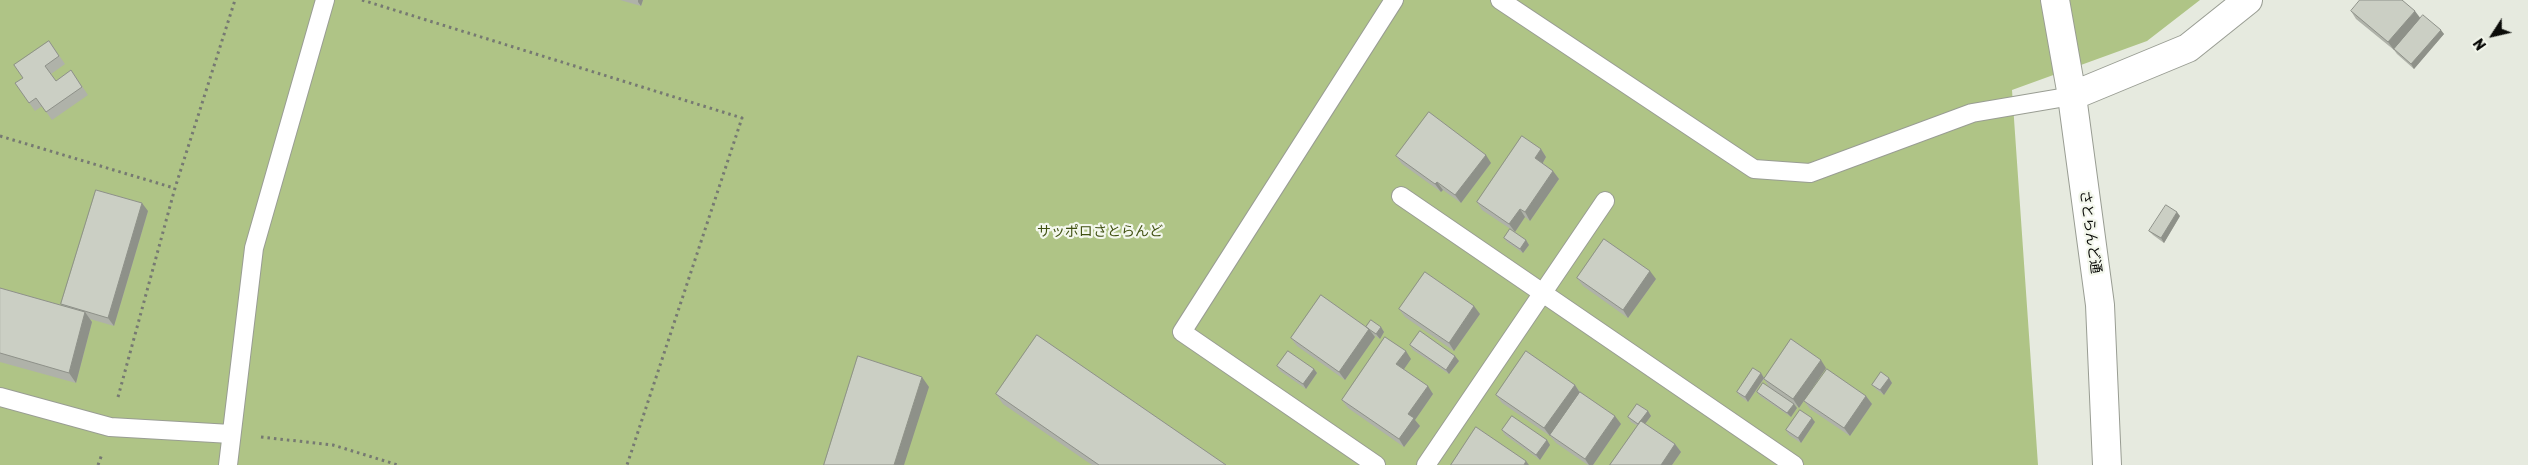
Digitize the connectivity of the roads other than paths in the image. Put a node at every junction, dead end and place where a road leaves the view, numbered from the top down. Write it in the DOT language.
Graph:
graph roads {
  1 [pos="325,0"];
  2 [pos="1394,0"];
  3 [pos="1500,0"];
  4 [pos="2055,0"];
  5 [pos="2248,0"];
  6 [pos="2072,96"];
  7 [pos="1401,196"];
  8 [pos="1605,201"];
  9 [pos="1541,294"];
  10 [pos="0,397"];
  11 [pos="231,434"];
  12 [pos="228,465"];
  13 [pos="1376,465"];
  14 [pos="1426,465"];
  15 [pos="1794,465"];
  16 [pos="2107,465"];
  1 -- 11 [label="lane"];
  2 -- 13 [label="lane"];
  3 -- 6 [label="lane"];
  4 -- 6 [label="street, さとらんど通"];
  5 -- 6 [label="street"];
  6 -- 16 [label="street, さとらんど通"];
  7 -- 9 [label="lane"];
  8 -- 9 [label="lane"];
  9 -- 14 [label="lane"];
  9 -- 15 [label="lane"];
  10 -- 11 [label="lane"];
  11 -- 12 [label="lane"];
}
